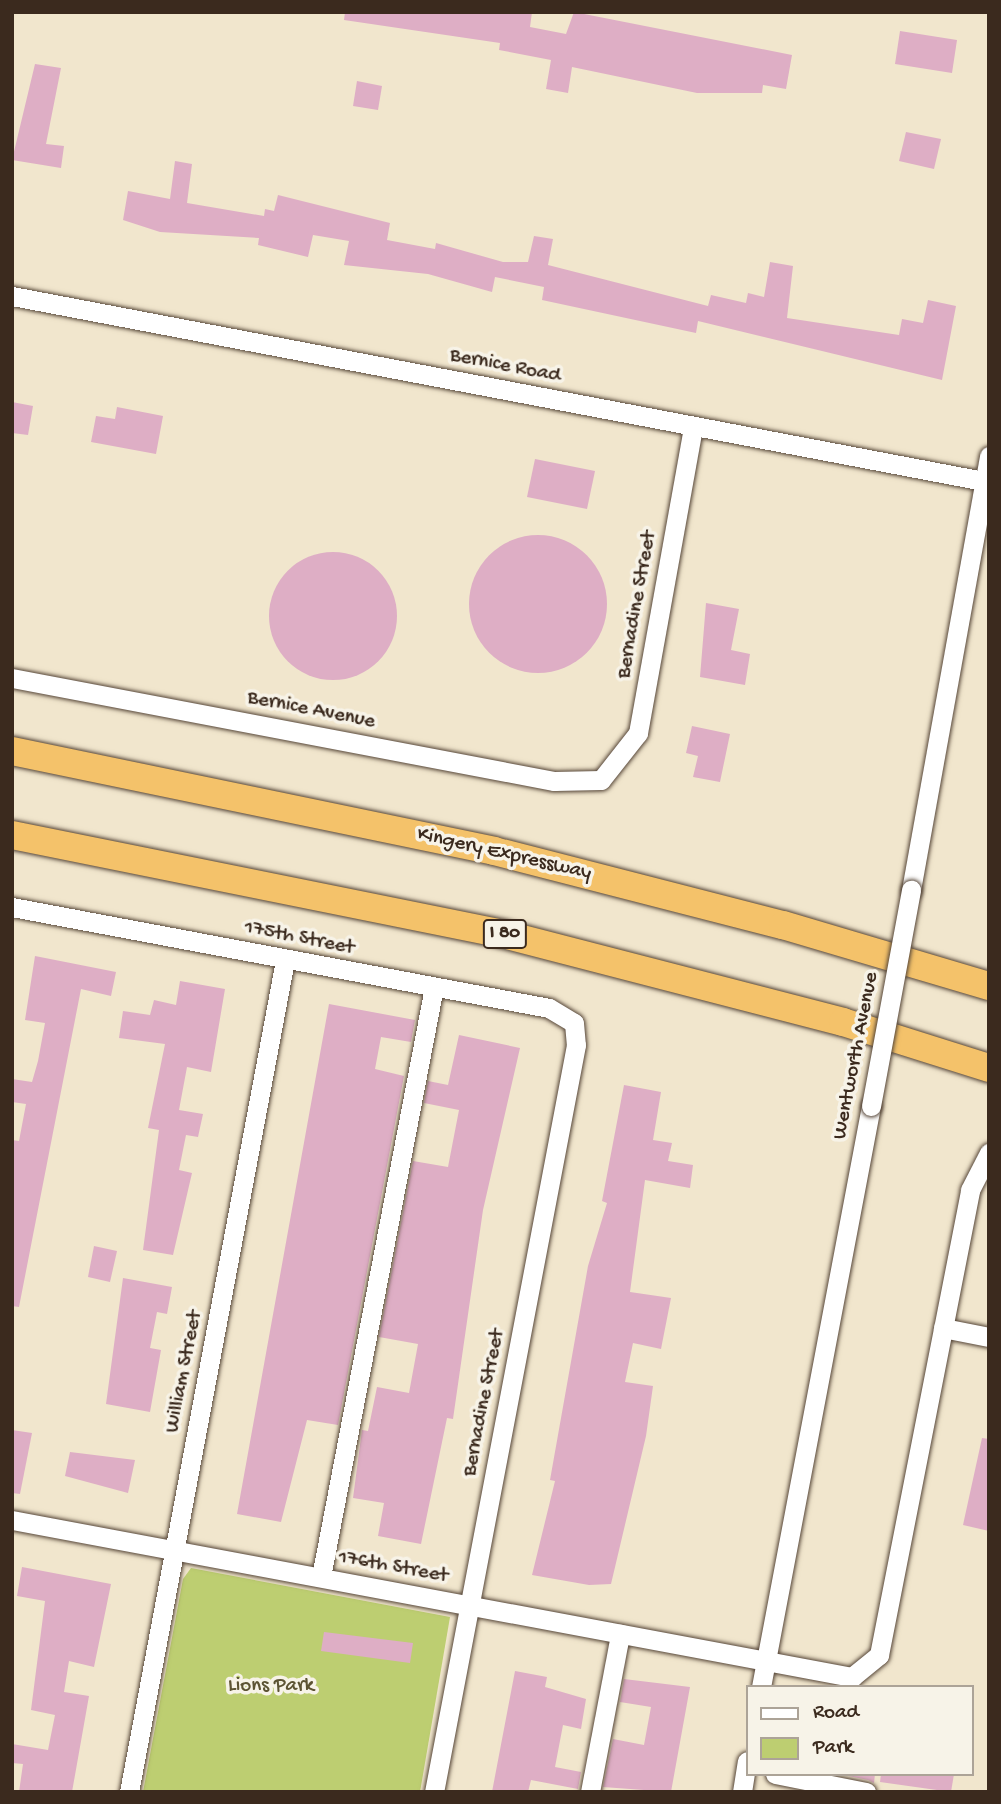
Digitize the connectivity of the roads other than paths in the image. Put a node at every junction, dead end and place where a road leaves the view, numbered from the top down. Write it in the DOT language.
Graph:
graph roads {
  1 [pos="12,296"];
  2 [pos="693,426"];
  3 [pos="989,456"];
  4 [pos="986,482"];
  5 [pos="12,678"];
  6 [pos="12,751"];
  7 [pos="601,780"];
  8 [pos="12,835"];
  9 [pos="12,907"];
  10 [pos="285,960"];
  11 [pos="989,986"];
  12 [pos="434,987"];
  13 [pos="574,1023"];
  14 [pos="989,1068"];
  15 [pos="988,1153"];
  16 [pos="943,1328"];
  17 [pos="989,1337"];
  18 [pos="12,1520"];
  19 [pos="175,1551"];
  20 [pos="321,1577"];
  21 [pos="470,1604"];
  22 [pos="620,1634"];
  23 [pos="766,1664"];
  24 [pos="761,1685"];
  25 [pos="746,1770"];
  26 [pos="785,1776"];
  27 [pos="129,1792"];
  28 [pos="434,1792"];
  29 [pos="590,1792"];
  30 [pos="741,1792"];
  31 [pos="866,1792"];
  1 -- 2 [label="street, Bernice Road"];
  2 -- 4 [label="street, Bernice Road"];
  2 -- 7 [label="street, Bernadine Street"];
  3 -- 4 [label="street, Wentworth Avenue"];
  4 -- 23 [label="street, Wentworth Avenue, bridge"];
  5 -- 7 [label="street, Bernice Avenue"];
  6 -- 11 [label="highway, Kingery Expressway"];
  8 -- 14 [label="highway, I 80"];
  9 -- 10 [label="street, 175th Street"];
  10 -- 12 [label="street, 175th Street"];
  10 -- 19 [label="street, William Street"];
  12 -- 13 [label="street, 175th Street"];
  12 -- 20 [label="street"];
  13 -- 21 [label="street, Bernadine Street"];
  15 -- 16 [label="street"];
  16 -- 17 [label="street"];
  16 -- 23 [label="street"];
  18 -- 19 [label="street, 176th Street"];
  19 -- 20 [label="street, 176th Street"];
  19 -- 27 [label="street, William Street"];
  20 -- 21 [label="street, 176th Street"];
  21 -- 22 [label="street, 176th Street"];
  21 -- 28 [label="street, Bernadine Street"];
  22 -- 23 [label="street, 176th Street"];
  22 -- 29 [label="street"];
  23 -- 24 [label="street, Wentworth Avenue"];
  25 -- 30 [label="street"];
  26 -- 31 [label="street"];
}
